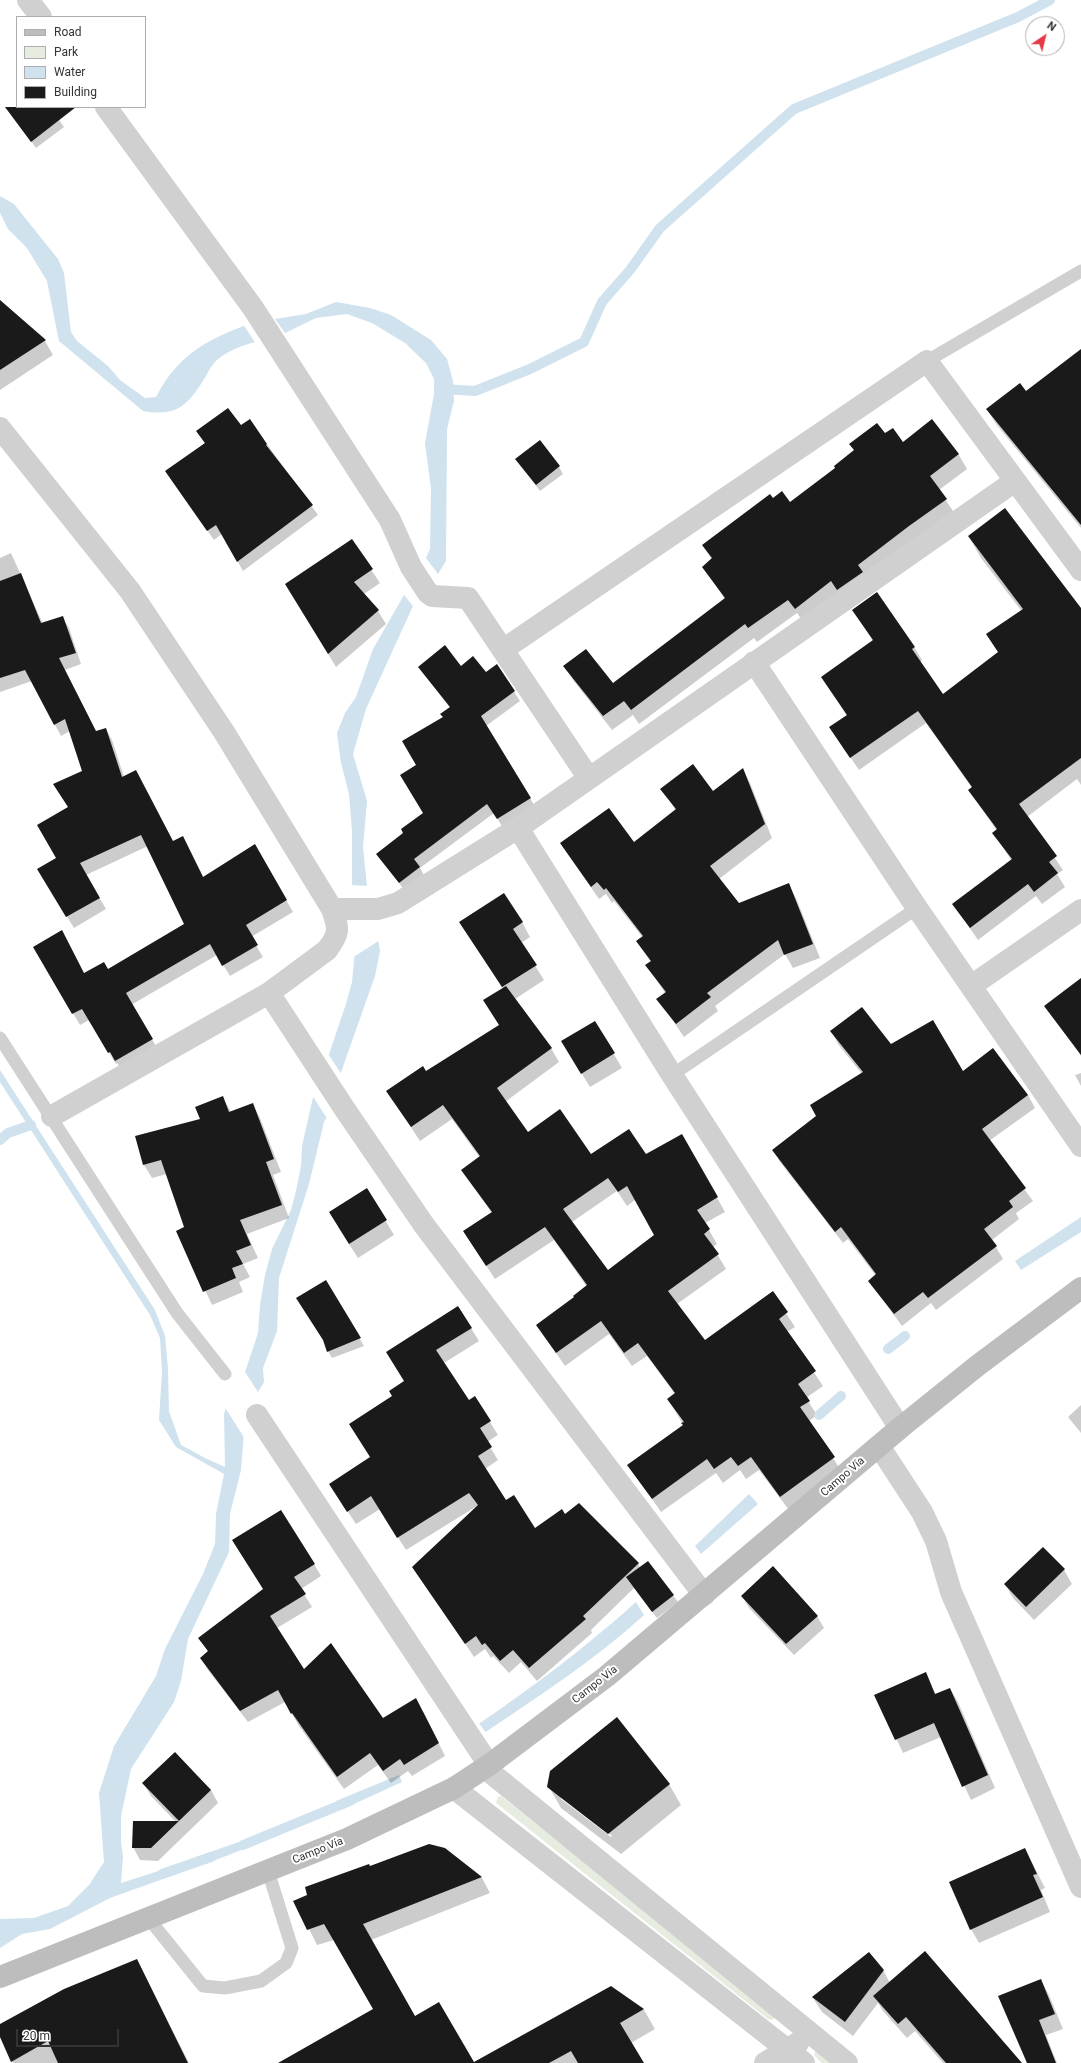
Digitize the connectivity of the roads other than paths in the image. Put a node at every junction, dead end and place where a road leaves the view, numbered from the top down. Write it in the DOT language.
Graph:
graph roads {
  1 [pos="28,0"];
  2 [pos="40,16"];
  3 [pos="107,108"];
  4 [pos="1081,271"];
  5 [pos="927,362"];
  6 [pos="0,428"];
  7 [pos="1015,481"];
  8 [pos="1081,570"];
  9 [pos="504,649"];
  10 [pos="754,662"];
  11 [pos="588,777"];
  12 [pos="518,828"];
  13 [pos="917,908"];
  14 [pos="337,910"];
  15 [pos="1081,910"];
  16 [pos="971,986"];
  17 [pos="269,994"];
  18 [pos="0,1038"];
  19 [pos="672,1075"];
  20 [pos="52,1116"];
  21 [pos="1081,1146"];
  22 [pos="1081,1288"];
  23 [pos="224,1374"];
  24 [pos="257,1415"];
  25 [pos="900,1428"];
  26 [pos="879,1446"];
  27 [pos="704,1596"];
  28 [pos="487,1767"];
  29 [pos="454,1788"];
  30 [pos="268,1871"];
  31 [pos="1081,1887"];
  32 [pos="149,1919"];
  33 [pos="0,1977"];
  34 [pos="811,2035"];
  35 [pos="796,2056"];
  36 [pos="765,2063"];
  37 [pos="847,2063"];
  1 -- 2 [label="street"];
  3 -- 9 [label="street"];
  4 -- 5 [label="lane"];
  5 -- 7 [label="street"];
  5 -- 9 [label="street"];
  6 -- 14 [label="street"];
  7 -- 8 [label="street"];
  7 -- 10 [label="street"];
  9 -- 11 [label="street"];
  10 -- 11 [label="street"];
  10 -- 13 [label="street"];
  11 -- 12 [label="street"];
  12 -- 14 [label="street"];
  12 -- 19 [label="street"];
  13 -- 16 [label="street"];
  13 -- 19 [label="lane"];
  14 -- 17 [label="street"];
  15 -- 16 [label="street"];
  16 -- 21 [label="street"];
  17 -- 20 [label="street"];
  17 -- 27 [label="street"];
  18 -- 20 [label="lane"];
  19 -- 25 [label="street"];
  20 -- 23 [label="lane"];
  22 -- 25 [label="street, Campo Vía"];
  24 -- 28 [label="street"];
  25 -- 26 [label="street, Campo Vía"];
  26 -- 27 [label="street, Campo Vía"];
  26 -- 31 [label="street"];
  27 -- 28 [label="street, Campo Vía"];
  28 -- 29 [label="street, Campo Vía"];
  28 -- 34 [label="street"];
  29 -- 30 [label="street, Campo Vía"];
  29 -- 35 [label="street"];
  30 -- 32 [label="street, Campo Vía"];
  30 -- 32 [label="lane"];
  32 -- 33 [label="street, Campo Vía"];
  34 -- 35 [label="street"];
  34 -- 37 [label="street"];
  35 -- 36 [label="street"];
}
